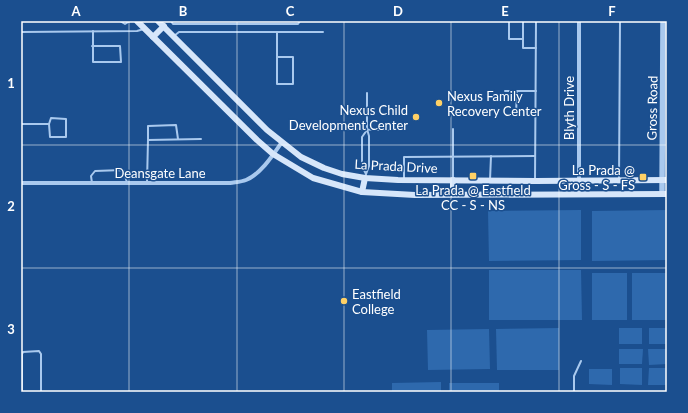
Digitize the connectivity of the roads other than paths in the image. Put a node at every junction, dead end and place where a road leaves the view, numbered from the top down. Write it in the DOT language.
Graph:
graph roads {
  1 [pos="120,21"];
  2 [pos="130,21"];
  3 [pos="137,21"];
  4 [pos="158,21"];
  5 [pos="171,21"];
  6 [pos="300,21"];
  7 [pos="509,21"];
  8 [pos="523,21"];
  9 [pos="536,21"];
  10 [pos="579,21"];
  11 [pos="620,21"];
  12 [pos="663,21"];
  13 [pos="247,22"];
  14 [pos="164,26"];
  15 [pos="145,29"];
  16 [pos="93,31"];
  17 [pos="21,32"];
  18 [pos="277,32"];
  19 [pos="323,32"];
  20 [pos="173,36"];
  21 [pos="153,37"];
  22 [pos="523,39"];
  23 [pos="92,46"];
  24 [pos="536,48"];
  25 [pos="277,57"];
  26 [pos="665,59"];
  27 [pos="505,90"];
  28 [pos="516,91"];
  29 [pos="536,91"];
  30 [pos="368,93"];
  31 [pos="665,97"];
  32 [pos="516,113"];
  33 [pos="21,124"];
  34 [pos="49,124"];
  35 [pos="339,129"];
  36 [pos="367,129"];
  37 [pos="453,129"];
  38 [pos="389,130"];
  39 [pos="665,137"];
  40 [pos="201,139"];
  41 [pos="148,140"];
  42 [pos="178,140"];
  43 [pos="282,142"];
  44 [pos="273,154"];
  45 [pos="453,156"];
  46 [pos="491,156"];
  47 [pos="535,156"];
  48 [pos="365,176"];
  49 [pos="404,180"];
  50 [pos="453,180"];
  51 [pos="664,180"];
  52 [pos="490,181"];
  53 [pos="535,181"];
  54 [pos="579,181"];
  55 [pos="619,181"];
  56 [pos="21,183"];
  57 [pos="92,183"];
  58 [pos="127,183"];
  59 [pos="147,183"];
  60 [pos="362,192"];
  61 [pos="453,194"];
  62 [pos="579,194"];
  63 [pos="664,194"];
  64 [pos="581,361"];
  65 [pos="22,392"];
  66 [pos="42,392"];
  67 [pos="574,392"];
  1 -- 2 [label="lane"];
  3 -- 15 [label="main road"];
  4 -- 14 [label="main road, La Prada Drive"];
  5 -- 13 [label="lane"];
  6 -- 13 [label="lane"];
  7 -- 22 [label="lane"];
  8 -- 22 [label="lane"];
  9 -- 24 [label="lane"];
  10 -- 54 [label="street, Blyth Drive"];
  11 -- 55 [label="lane"];
  12 -- 26 [label="street, Gross Road"];
  14 -- 20 [label="main road, La Prada Drive"];
  14 -- 21 [label="main road"];
  15 -- 16 [label="lane"];
  15 -- 21 [label="main road"];
  16 -- 17 [label="lane"];
  16 -- 23 [label="lane"];
  18 -- 19 [label="lane"];
  18 -- 20 [label="lane"];
  18 -- 25 [label="lane"];
  20 -- 43 [label="main road, La Prada Drive"];
  21 -- 44 [label="main road"];
  22 -- 24 [label="lane"];
  23 -- 23 [label="lane"];
  24 -- 29 [label="lane"];
  25 -- 25 [label="lane"];
  26 -- 31 [label="street, Gross Road"];
  27 -- 28 [label="lane"];
  28 -- 29 [label="lane"];
  28 -- 32 [label="lane"];
  29 -- 47 [label="lane"];
  30 -- 36 [label="lane"];
  31 -- 39 [label="street, Gross Road"];
  33 -- 34 [label="lane"];
  34 -- 34 [label="lane"];
  35 -- 36 [label="lane"];
  36 -- 38 [label="lane"];
  36 -- 48 [label="lane"];
  36 -- 48 [label="lane"];
  37 -- 45 [label="lane"];
  39 -- 51 [label="street, Gross Road"];
  40 -- 42 [label="lane"];
  41 -- 42 [label="lane"];
  41 -- 42 [label="lane"];
  41 -- 59 [label="lane"];
  43 -- 44 [label="street, Deansgate Lane"];
  43 -- 48 [label="main road, La Prada Drive"];
  44 -- 59 [label="street, Deansgate Lane"];
  44 -- 60 [label="main road, La Prada Drive"];
  45 -- 46 [label="lane"];
  45 -- 49 [label="lane"];
  45 -- 50 [label="lane"];
  46 -- 47 [label="lane"];
  46 -- 52 [label="lane"];
  47 -- 53 [label="lane"];
  48 -- 49 [label="main road, La Prada Drive"];
  48 -- 60 [label="main road"];
  49 -- 50 [label="main road, La Prada Drive"];
  50 -- 52 [label="main road, La Prada Drive"];
  50 -- 61 [label="main road"];
  51 -- 55 [label="main road, La Prada Drive"];
  51 -- 63 [label="street, Gross Road"];
  52 -- 53 [label="main road, La Prada Drive"];
  53 -- 54 [label="main road, La Prada Drive"];
  54 -- 55 [label="main road, La Prada Drive"];
  54 -- 62 [label="street, Blyth Drive"];
  56 -- 57 [label="street, Deansgate Lane"];
  57 -- 58 [label="street, Deansgate Lane"];
  57 -- 58 [label="lane"];
  58 -- 59 [label="street, Deansgate Lane"];
  60 -- 61 [label="main road, La Prada Drive"];
  61 -- 62 [label="main road, La Prada Drive"];
  62 -- 63 [label="main road, La Prada Drive"];
  64 -- 67 [label="lane"];
  65 -- 66 [label="lane"];
}
